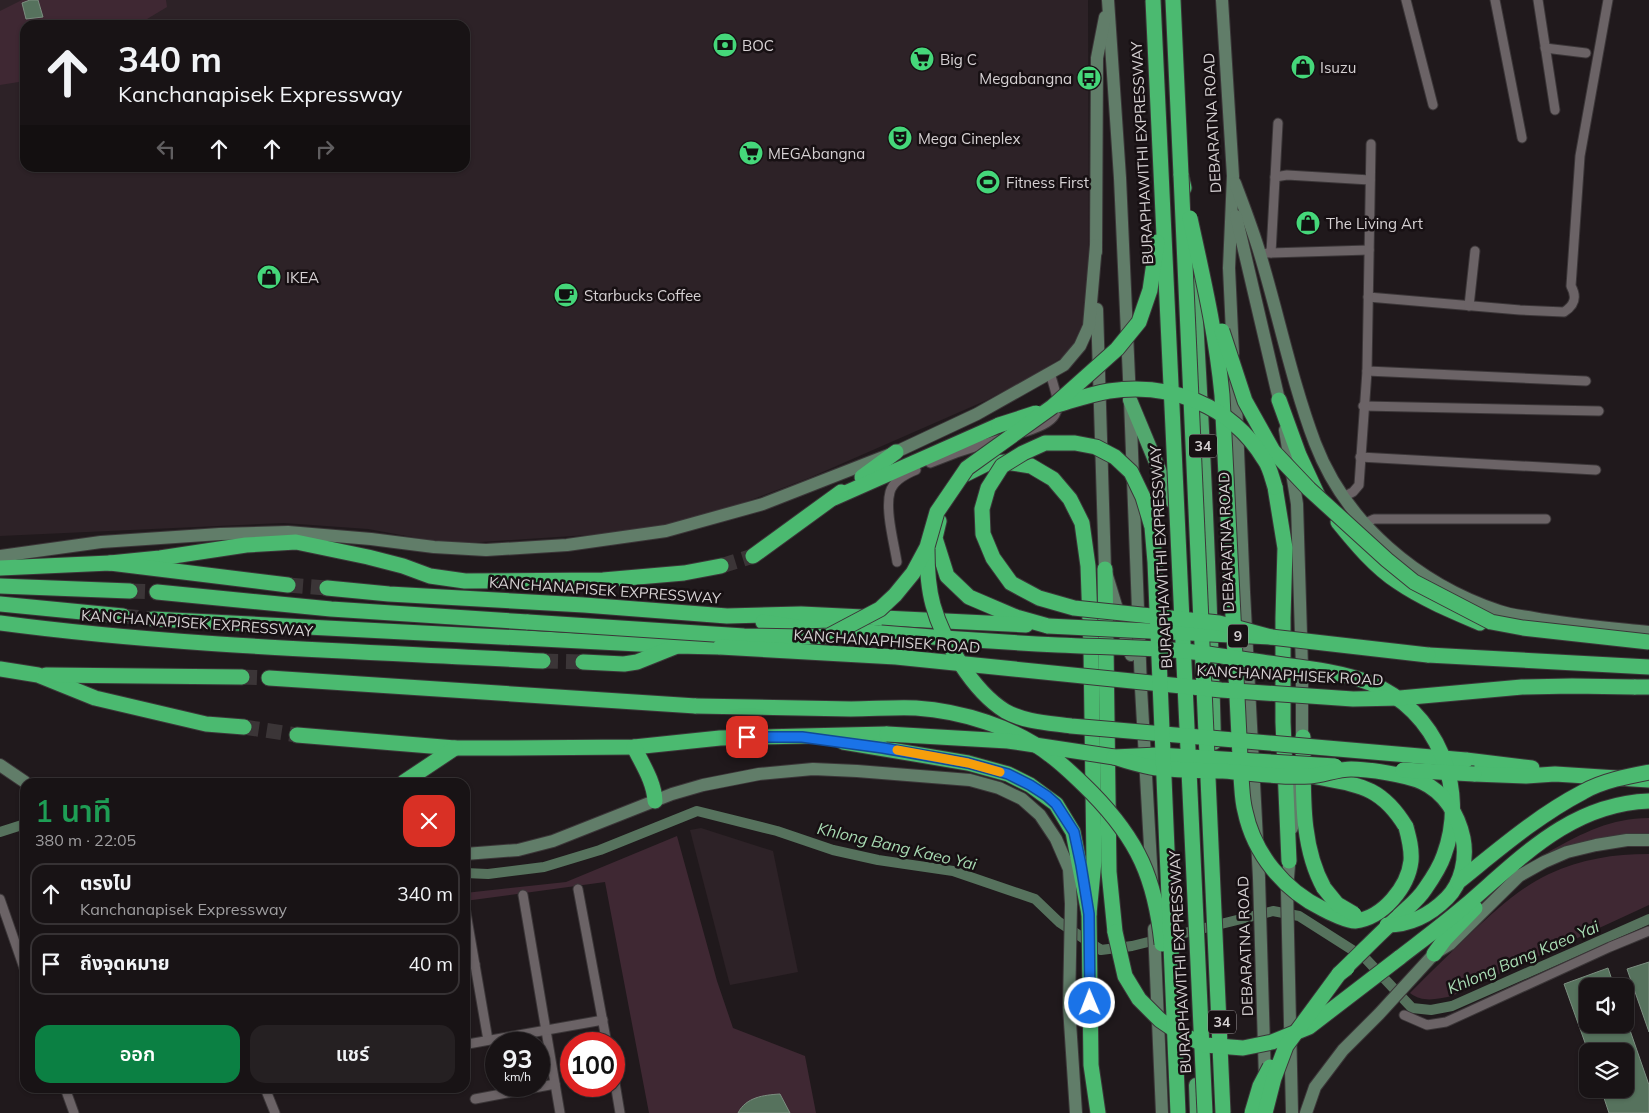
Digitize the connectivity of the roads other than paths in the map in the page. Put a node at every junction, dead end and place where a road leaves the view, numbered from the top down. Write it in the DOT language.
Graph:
graph roads {
  1 [pos="1108,0"];
  2 [pos="1148,0"];
  3 [pos="1153,0"];
  4 [pos="1172,0"];
  5 [pos="1180,0"];
  6 [pos="1222,0"];
  7 [pos="1406,0"];
  8 [pos="1494,0"];
  9 [pos="1538,0"];
  10 [pos="1608,0"];
  11 [pos="1545,48"];
  12 [pos="1586,53"];
  13 [pos="1433,105"];
  14 [pos="1555,110"];
  15 [pos="1278,123"];
  16 [pos="1522,138"];
  17 [pos="1371,144"];
  18 [pos="1181,175"];
  19 [pos="1161,176"];
  20 [pos="1233,176"];
  21 [pos="1275,177"];
  22 [pos="1370,180"];
  23 [pos="1232,200"];
  24 [pos="1096,245"];
  25 [pos="1369,250"];
  26 [pos="1474,252"];
  27 [pos="1266,253"];
  28 [pos="1206,285"];
  29 [pos="1368,297"];
  30 [pos="1469,306"];
  31 [pos="1366,371"];
  32 [pos="1050,373"];
  33 [pos="1586,381"];
  34 [pos="1130,400"];
  35 [pos="1279,400"];
  36 [pos="1363,406"];
  37 [pos="1599,411"];
  38 [pos="896,452"];
  39 [pos="1360,457"];
  40 [pos="1596,470"];
  41 [pos="1343,497"];
  42 [pos="834,498"];
  43 [pos="1172,501"];
  44 [pos="1546,519"];
  45 [pos="1363,524"];
  46 [pos="927,547"];
  47 [pos="0,556"];
  48 [pos="753,556"];
  49 [pos="897,562"];
  50 [pos="110,563"];
  51 [pos="722,566"];
  52 [pos="0,568"];
  53 [pos="1105,569"];
  54 [pos="288,585"];
  55 [pos="0,586"];
  56 [pos="327,588"];
  57 [pos="130,591"];
  58 [pos="157,592"];
  59 [pos="0,604"];
  60 [pos="123,616"];
  61 [pos="153,619"];
  62 [pos="0,623"];
  63 [pos="881,626"];
  64 [pos="1048,626"];
  65 [pos="1649,632"];
  66 [pos="1271,637"];
  67 [pos="1649,642"];
  68 [pos="678,646"];
  69 [pos="1649,647"];
  70 [pos="543,660"];
  71 [pos="583,662"];
  72 [pos="1649,667"];
  73 [pos="0,669"];
  74 [pos="38,675"];
  75 [pos="242,677"];
  76 [pos="269,678"];
  77 [pos="1642,687"];
  78 [pos="1141,688"];
  79 [pos="244,727"];
  80 [pos="297,735"];
  81 [pos="802,737"];
  82 [pos="1303,738"];
  83 [pos="634,747"];
  84 [pos="455,748"];
  85 [pos="1114,757"];
  86 [pos="0,765"];
  87 [pos="1649,772"];
  88 [pos="1556,774"];
  89 [pos="1310,776"];
  90 [pos="410,778"];
  91 [pos="20,779"];
  92 [pos="1649,780"];
  93 [pos="655,801"];
  94 [pos="1649,801"];
  95 [pos="1649,840"];
  96 [pos="1537,844"];
  97 [pos="470,855"];
  98 [pos="1289,861"];
  99 [pos="578,889"];
  100 [pos="523,895"];
  101 [pos="0,898"];
  102 [pos="1089,914"];
  103 [pos="1649,931"];
  104 [pos="470,936"];
  105 [pos="1434,954"];
  106 [pos="20,956"];
  107 [pos="475,964"];
  108 [pos="470,965"];
  109 [pos="1340,974"];
  110 [pos="1404,1014"];
  111 [pos="603,1020"];
  112 [pos="546,1030"];
  113 [pos="487,1032"];
  114 [pos="534,1032"];
  115 [pos="606,1032"];
  116 [pos="485,1041"];
  117 [pos="470,1044"];
  118 [pos="1286,1046"];
  119 [pos="555,1084"];
  120 [pos="67,1093"];
  121 [pos="267,1093"];
  122 [pos="617,1097"];
  123 [pos="475,1099"];
  124 [pos="1266,1109"];
  125 [pos="74,1113"];
  126 [pos="275,1113"];
  127 [pos="560,1113"];
  128 [pos="620,1113"];
  129 [pos="1076,1113"];
  130 [pos="1098,1113"];
  131 [pos="1162,1113"];
  132 [pos="1170,1113"];
  133 [pos="1178,1113"];
  134 [pos="1198,1113"];
  135 [pos="1205,1113"];
  136 [pos="1224,1113"];
  137 [pos="1252,1113"];
  138 [pos="1257,1113"];
  139 [pos="1292,1113"];
  140 [pos="1306,1113"];
  1 -- 24 [label="main road"];
  1 -- 34 [label="main road"];
  2 -- 43 [label="highway, 34"];
  3 -- 19 [label="highway, BURAPHAWITHI EXPRESSWAY, bridge"];
  4 -- 18 [label="highway"];
  5 -- 136 [label="highway, DEBARATNA ROAD / 34"];
  6 -- 20 [label="main road, DEBARATNA ROAD / 34"];
  7 -- 13 [label="street"];
  8 -- 16 [label="street"];
  9 -- 11 [label="street"];
  10 -- 30 [label="street"];
  11 -- 12 [label="street"];
  11 -- 14 [label="street"];
  15 -- 21 [label="street"];
  17 -- 22 [label="street"];
  18 -- 28 [label="highway, bridge"];
  18 -- 136 [label="highway, bridge"];
  19 -- 46 [label="highway, bridge"];
  19 -- 135 [label="highway, BURAPHAWITHI EXPRESSWAY, bridge"];
  20 -- 23 [label="main road, DEBARATNA ROAD / 34"];
  20 -- 27 [label="main road"];
  21 -- 22 [label="street"];
  21 -- 27 [label="street"];
  22 -- 25 [label="street"];
  23 -- 35 [label="main road"];
  23 -- 124 [label="main road, DEBARATNA ROAD / 34"];
  24 -- 32 [label="main road"];
  24 -- 53 [label="main road"];
  25 -- 27 [label="street"];
  25 -- 29 [label="street"];
  26 -- 30 [label="street"];
  27 -- 41 [label="main road"];
  28 -- 67 [label="highway, bridge"];
  28 -- 89 [label="highway, bridge"];
  29 -- 30 [label="street"];
  29 -- 31 [label="street"];
  31 -- 33 [label="street"];
  31 -- 36 [label="street"];
  32 -- 38 [label="main road"];
  32 -- 49 [label="street"];
  34 -- 43 [label="highway"];
  34 -- 78 [label="main road"];
  35 -- 69 [label="highway"];
  35 -- 82 [label="main road"];
  36 -- 37 [label="street"];
  36 -- 39 [label="street"];
  38 -- 42 [label="highway"];
  38 -- 47 [label="main road"];
  39 -- 40 [label="street"];
  39 -- 41 [label="street"];
  41 -- 45 [label="main road"];
  42 -- 48 [label="highway"];
  42 -- 98 [label="highway, bridge"];
  43 -- 134 [label="highway, 34"];
  44 -- 45 [label="street"];
  45 -- 65 [label="main road"];
  46 -- 58 [label="highway, KANCHANAPISEK EXPRESSWAY, bridge"];
  46 -- 88 [label="highway, bridge"];
  50 -- 51 [label="highway"];
  50 -- 52 [label="highway"];
  50 -- 54 [label="highway"];
  53 -- 78 [label="main road"];
  53 -- 96 [label="highway, bridge"];
  55 -- 57 [label="highway, KANCHANAPISEK EXPRESSWAY"];
  56 -- 63 [label="highway, KANCHANAPISEK EXPRESSWAY"];
  59 -- 60 [label="highway"];
  61 -- 68 [label="highway"];
  62 -- 70 [label="highway, KANCHANAPISEK EXPRESSWAY"];
  63 -- 64 [label="highway, KANCHANAPHISEK ROAD / 9"];
  63 -- 109 [label="highway, bridge"];
  64 -- 66 [label="highway, KANCHANAPHISEK ROAD / 9, bridge"];
  64 -- 102 [label="highway"];
  66 -- 72 [label="highway, KANCHANAPHISEK ROAD / 9, bridge"];
  66 -- 133 [label="highway, bridge"];
  68 -- 71 [label="highway"];
  68 -- 77 [label="highway, KANCHANAPHISEK ROAD, bridge"];
  73 -- 74 [label="highway"];
  74 -- 75 [label="highway"];
  74 -- 79 [label="highway"];
  76 -- 132 [label="highway, bridge"];
  78 -- 131 [label="main road"];
  80 -- 84 [label="highway"];
  81 -- 83 [label="highway"];
  81 -- 85 [label="highway, bridge"];
  81 -- 102 [label="highway"];
  82 -- 89 [label="highway, bridge"];
  82 -- 98 [label="main road"];
  83 -- 84 [label="highway"];
  83 -- 93 [label="highway"];
  84 -- 90 [label="highway"];
  85 -- 88 [label="highway, bridge"];
  85 -- 89 [label="highway, bridge"];
  86 -- 91 [label="main road"];
  87 -- 109 [label="highway, bridge"];
  88 -- 92 [label="highway"];
  93 -- 97 [label="main road"];
  93 -- 129 [label="main road"];
  94 -- 96 [label="highway"];
  95 -- 105 [label="main road"];
  96 -- 105 [label="highway"];
  98 -- 139 [label="main road"];
  99 -- 111 [label="street"];
  100 -- 112 [label="street"];
  101 -- 106 [label="street"];
  102 -- 130 [label="highway"];
  103 -- 110 [label="street"];
  104 -- 107 [label="street"];
  105 -- 140 [label="main road"];
  107 -- 108 [label="street"];
  107 -- 113 [label="street"];
  109 -- 118 [label="highway, bridge"];
  111 -- 112 [label="street"];
  111 -- 115 [label="street"];
  112 -- 114 [label="street"];
  112 -- 119 [label="street"];
  116 -- 117 [label="street"];
  118 -- 124 [label="highway, bridge"];
  118 -- 137 [label="highway, bridge"];
  119 -- 123 [label="street"];
  119 -- 127 [label="street"];
  120 -- 125 [label="street"];
  121 -- 126 [label="street"];
  122 -- 128 [label="street"];
  124 -- 138 [label="highway"];
}
